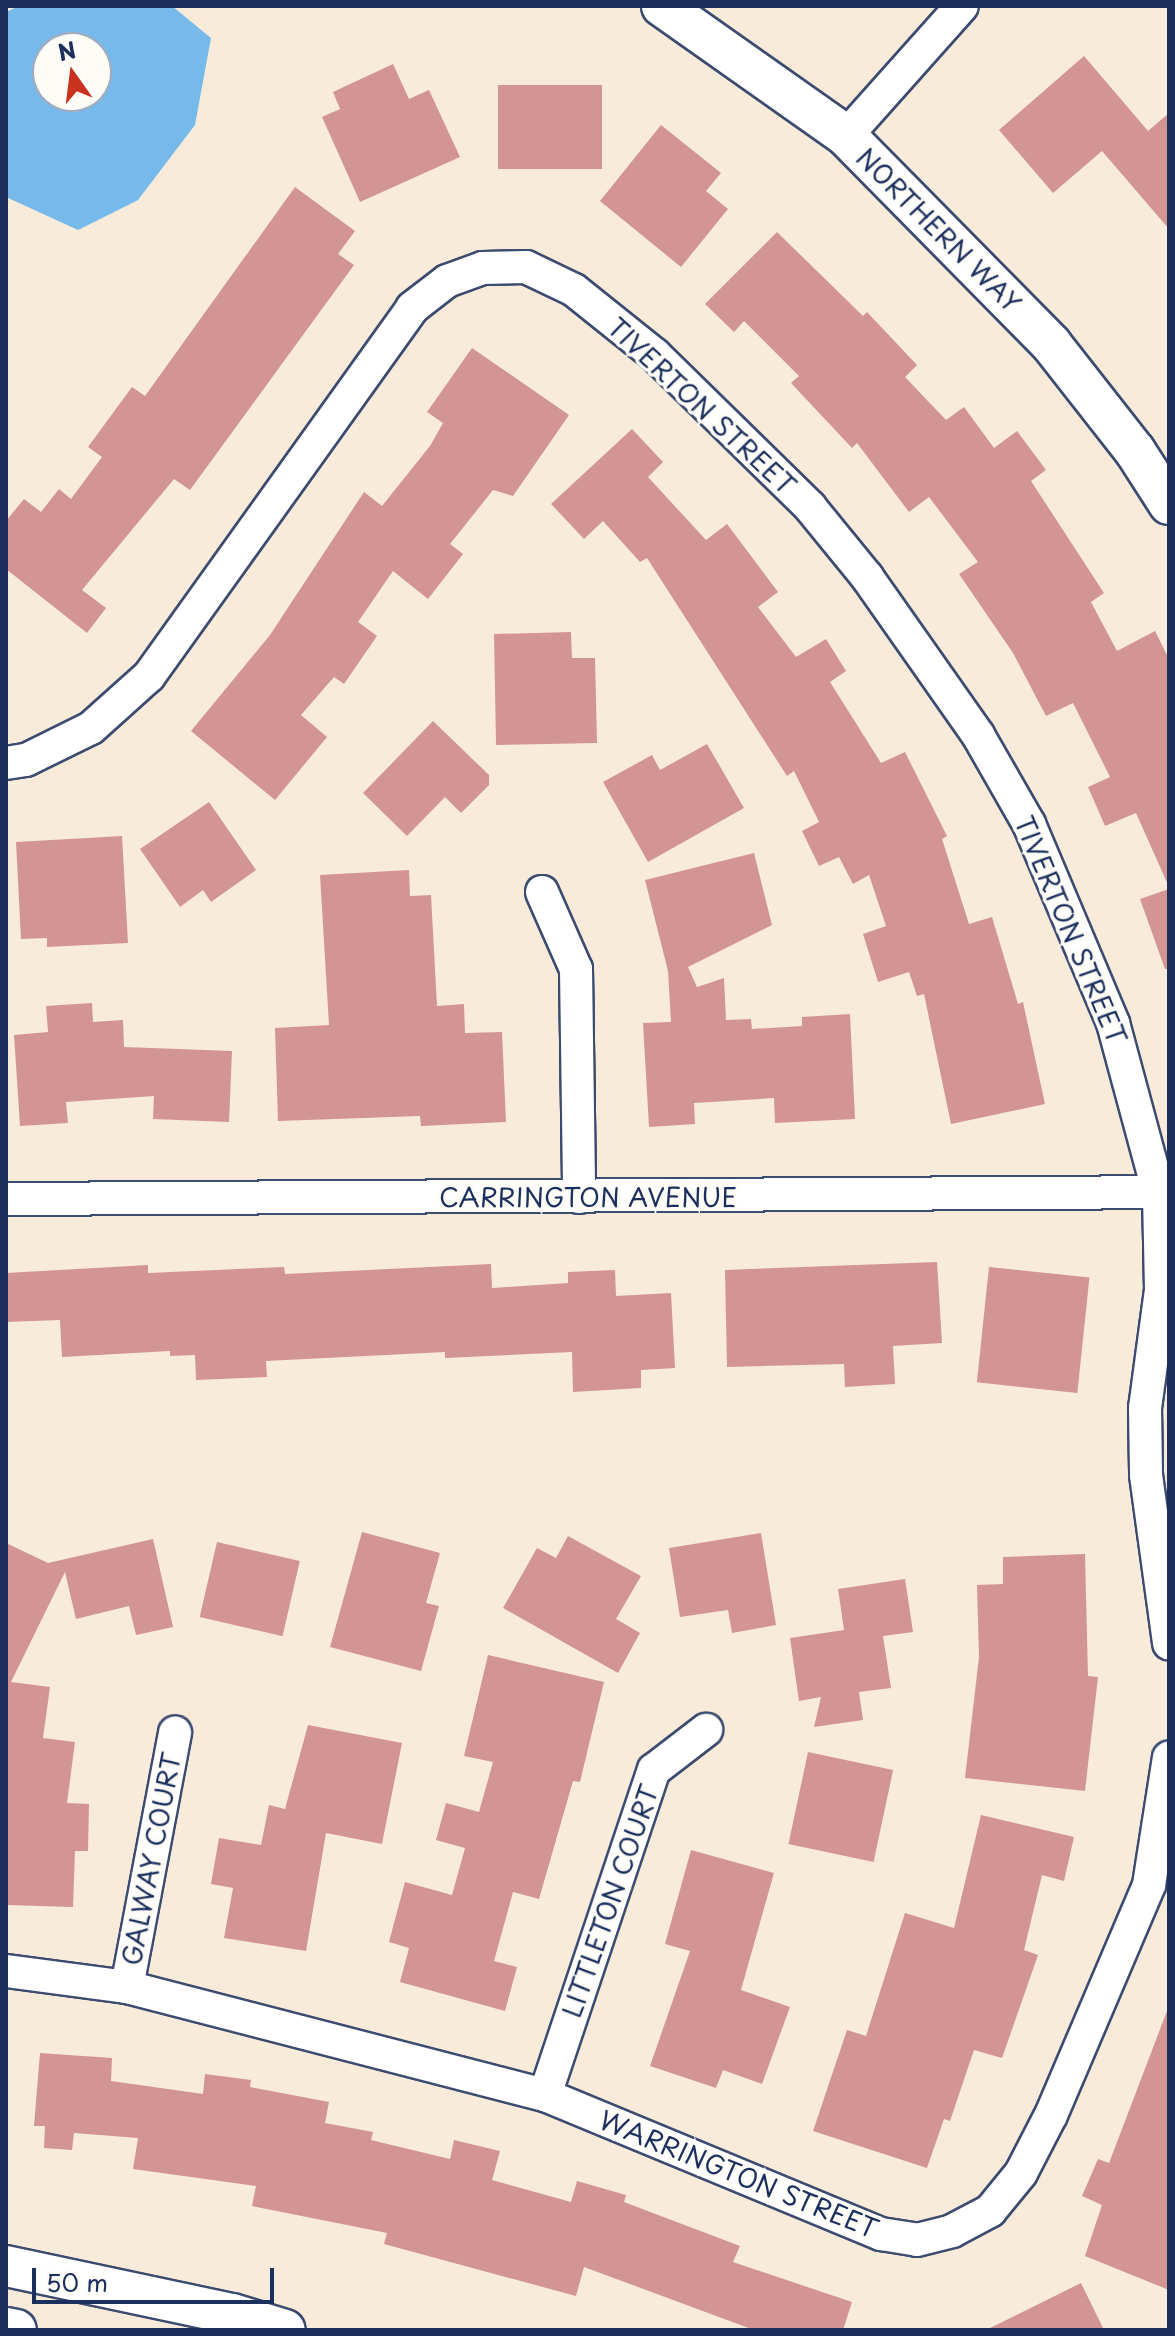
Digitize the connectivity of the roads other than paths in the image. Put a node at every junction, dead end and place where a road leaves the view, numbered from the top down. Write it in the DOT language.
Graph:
graph roads {
  1 [pos="662,6"];
  2 [pos="962,6"];
  3 [pos="846,136"];
  4 [pos="1169,504"];
  5 [pos="6,763"];
  6 [pos="542,892"];
  7 [pos="1164,1193"];
  8 [pos="579,1197"];
  9 [pos="6,1199"];
  10 [pos="1169,1643"];
  11 [pos="706,1730"];
  12 [pos="175,1732"];
  13 [pos="1169,1758"];
  14 [pos="6,1971"];
  15 [pos="127,1987"];
  16 [pos="545,2095"];
  17 [pos="6,2266"];
  18 [pos="6,2328"];
  19 [pos="16,2330"];
  20 [pos="285,2330"];
  1 -- 3 [label="street, NORTHERN WAY"];
  2 -- 3 [label="street"];
  3 -- 4 [label="street, NORTHERN WAY"];
  5 -- 7 [label="street, TIVERTON STREET"];
  6 -- 8 [label="street"];
  7 -- 8 [label="street, CARRINGTON AVENUE"];
  7 -- 10 [label="street"];
  8 -- 9 [label="street, CARRINGTON AVENUE"];
  11 -- 16 [label="street, LITTLETON COURT"];
  12 -- 15 [label="street, GALWAY COURT"];
  13 -- 16 [label="street, WARRINGTON STREET"];
  14 -- 15 [label="street, WARRINGTON STREET"];
  15 -- 16 [label="street, WARRINGTON STREET"];
  17 -- 20 [label="street"];
  18 -- 19 [label="street"];
}
